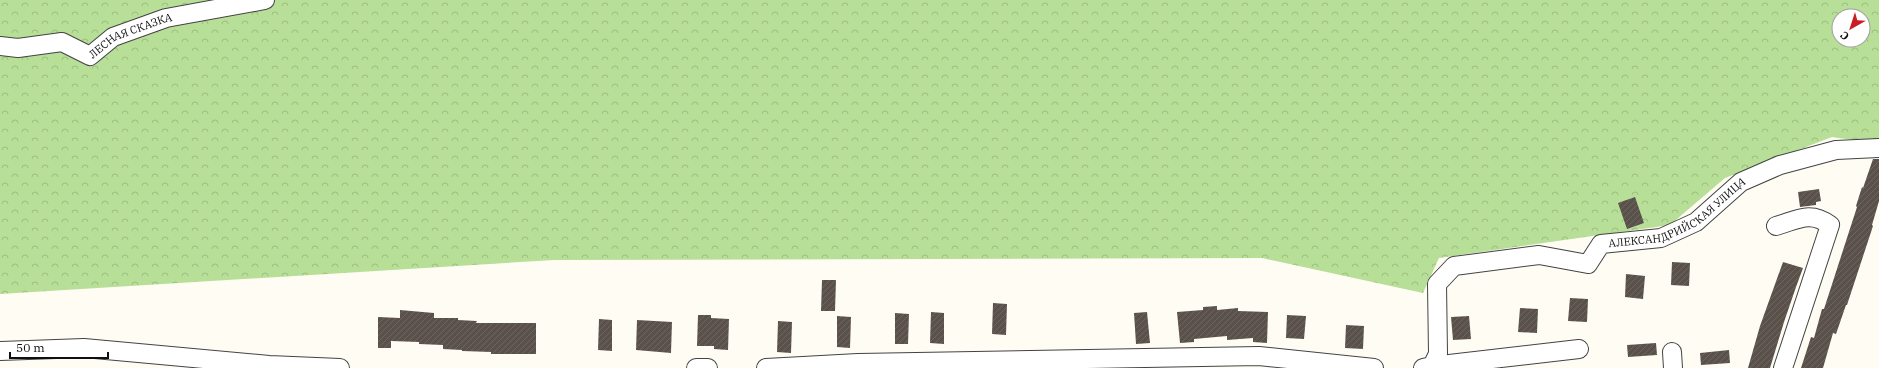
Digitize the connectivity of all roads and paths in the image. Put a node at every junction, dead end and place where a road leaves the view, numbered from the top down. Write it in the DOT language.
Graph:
graph roads {
  1 [pos="265,0"];
  2 [pos="0,46"];
  3 [pos="1879,148"];
  4 [pos="1776,226"];
  5 [pos="1579,349"];
  6 [pos="0,351"];
  7 [pos="126,360"];
  8 [pos="1159,363"];
  9 [pos="1005,364"];
  10 [pos="859,366"];
  11 [pos="1345,366"];
  12 [pos="269,367"];
  13 [pos="1427,367"];
  14 [pos="340,368"];
  15 [pos="696,368"];
  16 [pos="708,368"];
  17 [pos="766,368"];
  18 [pos="1374,368"];
  19 [pos="1782,368"];
  1 -- 2 [label="street, ЛЕСНАЯ СКАЗКА"];
  3 -- 13 [label="street, АЛЕКСАНДРИЙСКАЯ УЛИЦА"];
  4 -- 19 [label="street"];
  5 -- 13 [label="street"];
  6 -- 7 [label="street"];
  7 -- 12 [label="street"];
  8 -- 9 [label="street"];
  8 -- 11 [label="street"];
  9 -- 10 [label="street"];
  10 -- 17 [label="street"];
  11 -- 18 [label="street"];
  12 -- 14 [label="street"];
  15 -- 16 [label="street"];
}
